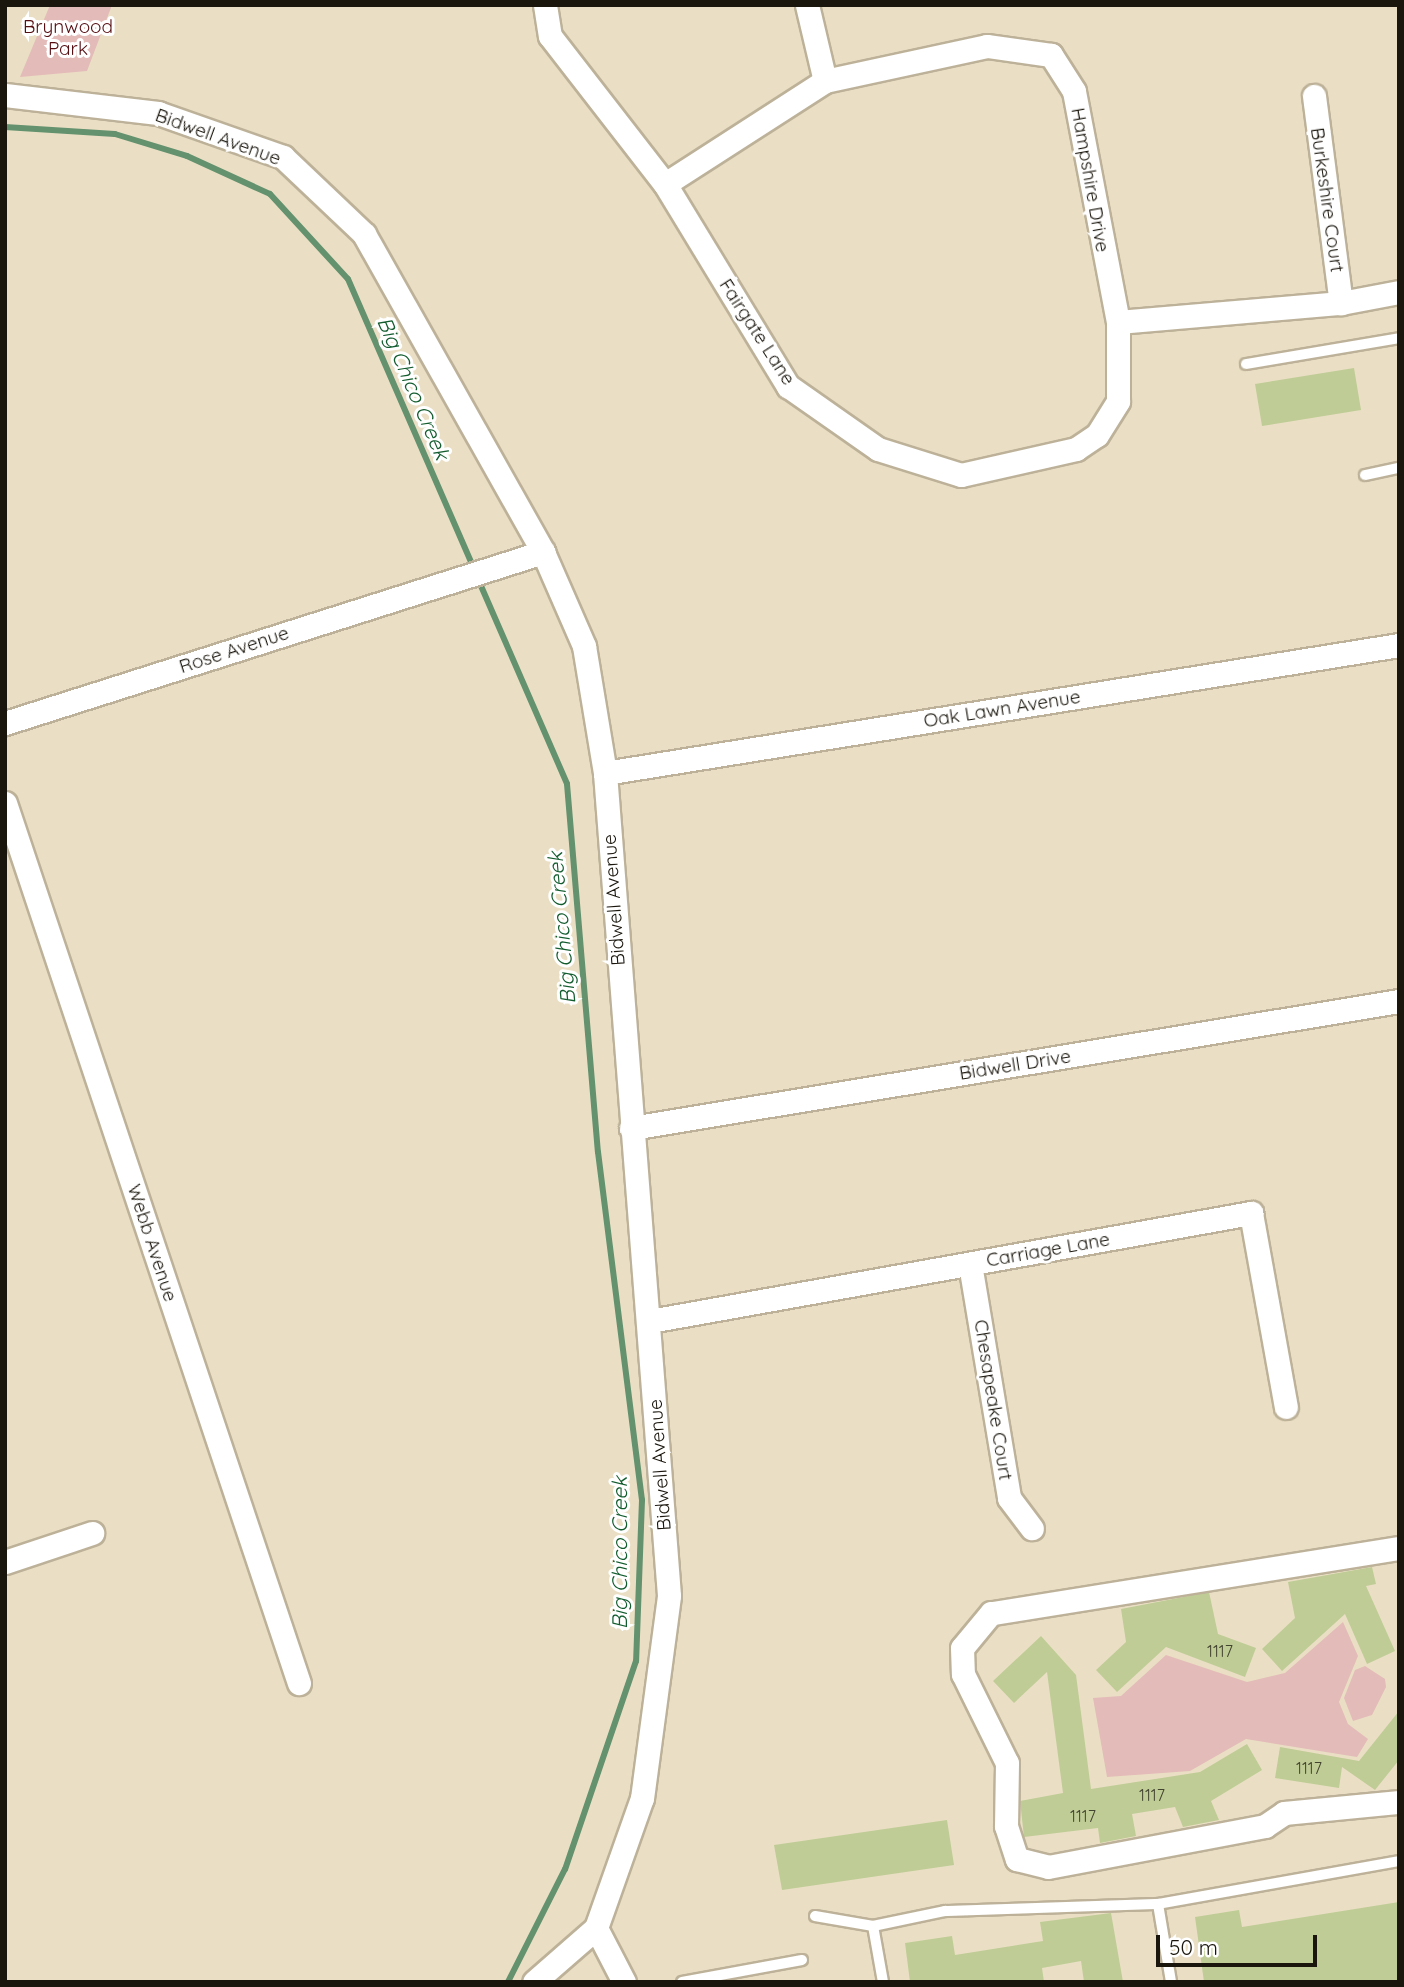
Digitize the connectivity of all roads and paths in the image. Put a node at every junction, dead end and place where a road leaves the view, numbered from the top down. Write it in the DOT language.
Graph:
graph roads {
  1 [pos="545,5"];
  2 [pos="807,5"];
  3 [pos="825,81"];
  4 [pos="5,95"];
  5 [pos="1314,96"];
  6 [pos="665,184"];
  7 [pos="1399,292"];
  8 [pos="1341,303"];
  9 [pos="1118,322"];
  10 [pos="1399,338"];
  11 [pos="1246,364"];
  12 [pos="1399,468"];
  13 [pos="1365,475"];
  14 [pos="543,552"];
  15 [pos="1399,645"];
  16 [pos="5,723"];
  17 [pos="605,773"];
  18 [pos="5,803"];
  19 [pos="1399,1001"];
  20 [pos="631,1128"];
  21 [pos="971,1264"];
  22 [pos="650,1321"];
  23 [pos="1286,1408"];
  24 [pos="1032,1528"];
  25 [pos="92,1533"];
  26 [pos="1399,1548"];
  27 [pos="5,1562"];
  28 [pos="299,1683"];
  29 [pos="1399,1801"];
  30 [pos="1399,1861"];
  31 [pos="1158,1904"];
  32 [pos="815,1916"];
  33 [pos="873,1926"];
  34 [pos="597,1928"];
  35 [pos="802,1960"];
  36 [pos="534,1982"];
  37 [pos="624,1982"];
  38 [pos="682,1982"];
  39 [pos="883,1982"];
  40 [pos="1171,1982"];
  1 -- 6 [label="street, Fairgate Lane"];
  2 -- 3 [label="street"];
  3 -- 6 [label="street, Hampshire Drive"];
  3 -- 9 [label="street, Hampshire Drive"];
  4 -- 14 [label="street, Bidwell Avenue"];
  5 -- 8 [label="street, Burkeshire Court"];
  6 -- 9 [label="street, Fairgate Lane"];
  7 -- 8 [label="street"];
  8 -- 9 [label="street"];
  10 -- 11 [label="lane"];
  12 -- 13 [label="lane"];
  14 -- 16 [label="street, Rose Avenue"];
  14 -- 17 [label="street, Bidwell Avenue"];
  15 -- 17 [label="street, Oak Lawn Avenue"];
  17 -- 20 [label="street, Bidwell Avenue"];
  18 -- 28 [label="street, Webb Avenue"];
  19 -- 20 [label="street, Bidwell Drive"];
  20 -- 22 [label="street, Bidwell Avenue"];
  21 -- 22 [label="street, Carriage Lane"];
  21 -- 23 [label="street, Carriage Lane"];
  21 -- 24 [label="street, Chesapeake Court"];
  22 -- 34 [label="street, Bidwell Avenue"];
  25 -- 27 [label="street"];
  26 -- 29 [label="street"];
  30 -- 31 [label="lane"];
  31 -- 33 [label="lane"];
  31 -- 40 [label="lane"];
  32 -- 33 [label="lane"];
  33 -- 39 [label="lane"];
  34 -- 36 [label="street"];
  34 -- 37 [label="street"];
  35 -- 38 [label="lane"];
}
